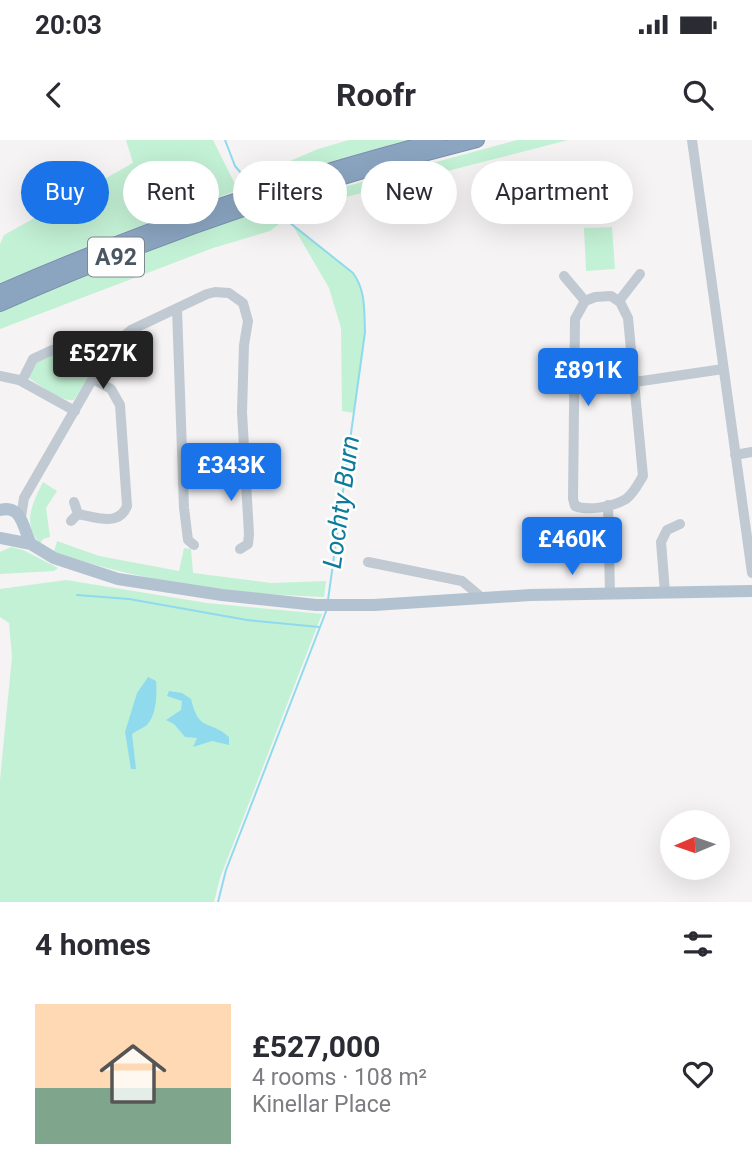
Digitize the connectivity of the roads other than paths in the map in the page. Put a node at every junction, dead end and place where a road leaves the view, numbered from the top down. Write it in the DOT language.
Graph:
graph roads {
  1 [pos="438,140"];
  2 [pos="477,140"];
  3 [pos="692,140"];
  4 [pos="347,169"];
  5 [pos="347,173"];
  6 [pos="231,208"];
  7 [pos="640,274"];
  8 [pos="564,276"];
  9 [pos="0,292"];
  10 [pos="585,301"];
  11 [pos="619,301"];
  12 [pos="0,304"];
  13 [pos="177,309"];
  14 [pos="113,345"];
  15 [pos="723,369"];
  16 [pos="0,376"];
  17 [pos="93,379"];
  18 [pos="22,381"];
  19 [pos="635,382"];
  20 [pos="75,411"];
  21 [pos="752,452"];
  22 [pos="735,455"];
  23 [pos="183,462"];
  24 [pos="244,466"];
  25 [pos="24,498"];
  26 [pos="74,502"];
  27 [pos="608,505"];
  28 [pos="4,509"];
  29 [pos="22,520"];
  30 [pos="680,524"];
  31 [pos="4,540"];
  32 [pos="187,543"];
  33 [pos="31,544"];
  34 [pos="248,547"];
  35 [pos="369,562"];
  36 [pos="752,573"];
  37 [pos="752,591"];
  38 [pos="665,592"];
  39 [pos="610,593"];
  40 [pos="481,597"];
  1 -- 4 [label="highway, A92"];
  2 -- 5 [label="highway, A92"];
  3 -- 15 [label="street"];
  6 -- 9 [label="highway, A92"];
  6 -- 12 [label="highway, A92"];
  7 -- 11 [label="street"];
  8 -- 10 [label="street"];
  10 -- 11 [label="street"];
  10 -- 27 [label="street"];
  11 -- 19 [label="street"];
  13 -- 14 [label="street"];
  13 -- 23 [label="street"];
  13 -- 24 [label="street"];
  14 -- 17 [label="street"];
  14 -- 18 [label="street"];
  15 -- 19 [label="street"];
  15 -- 22 [label="street"];
  16 -- 18 [label="street"];
  17 -- 20 [label="street"];
  17 -- 26 [label="street"];
  18 -- 20 [label="street"];
  19 -- 27 [label="street"];
  20 -- 25 [label="street"];
  21 -- 22 [label="street"];
  22 -- 36 [label="street"];
  23 -- 24 [label="street"];
  23 -- 32 [label="street"];
  24 -- 34 [label="street"];
  25 -- 28 [label="street"];
  25 -- 29 [label="street"];
  27 -- 39 [label="street"];
  28 -- 29 [label="main road"];
  29 -- 31 [label="main road"];
  29 -- 33 [label="main road"];
  30 -- 38 [label="street"];
  31 -- 33 [label="main road"];
  33 -- 40 [label="main road"];
  35 -- 40 [label="street"];
  37 -- 38 [label="main road"];
  38 -- 39 [label="main road"];
  39 -- 40 [label="main road"];
}
